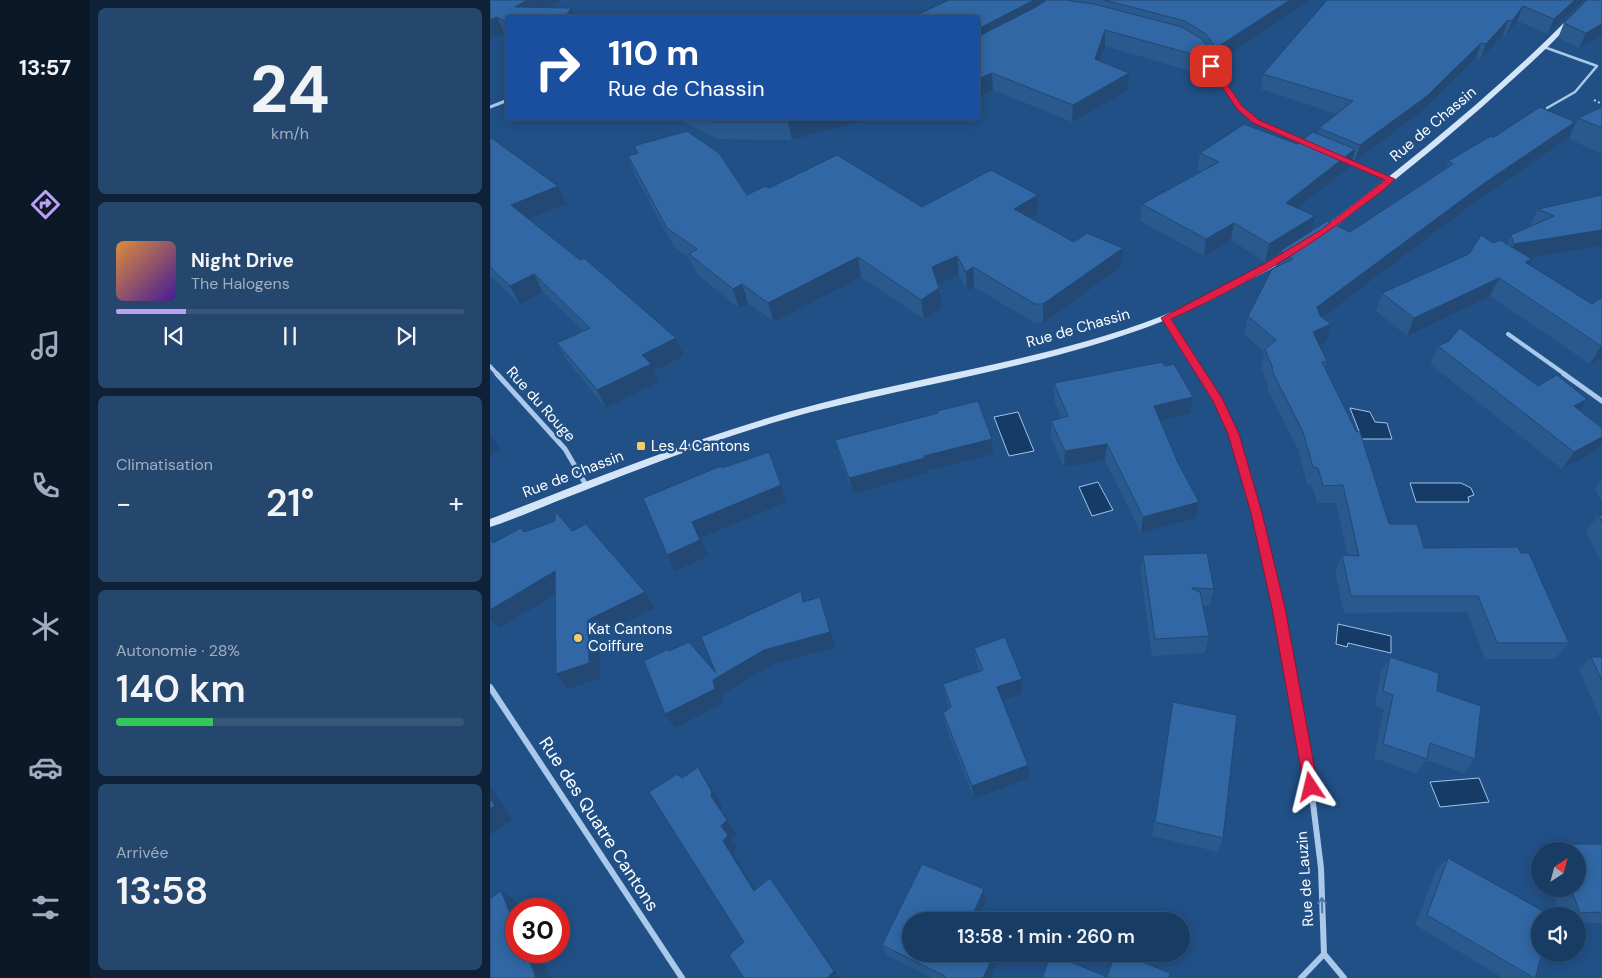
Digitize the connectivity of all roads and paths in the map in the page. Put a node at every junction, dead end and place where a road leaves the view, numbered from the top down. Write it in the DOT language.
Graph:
graph roads {
  1 [pos="1577,14"];
  2 [pos="1544,48"];
  3 [pos="1202,53"];
  4 [pos="1597,66"];
  5 [pos="1602,68"];
  6 [pos="505,101"];
  7 [pos="490,107"];
  8 [pos="1547,108"];
  9 [pos="1306,144"];
  10 [pos="1340,158"];
  11 [pos="1391,179"];
  12 [pos="1316,237"];
  13 [pos="1300,246"];
  14 [pos="1166,318"];
  15 [pos="1508,334"];
  16 [pos="490,366"];
  17 [pos="1602,401"];
  18 [pos="586,485"];
  19 [pos="490,523"];
  20 [pos="490,687"];
  21 [pos="1324,954"];
  22 [pos="682,978"];
  23 [pos="1301,978"];
  24 [pos="1344,978"];
  1 -- 2 [label="main road, Rue de Chassin"];
  2 -- 4 [label="lane"];
  2 -- 11 [label="main road, Rue de Chassin"];
  3 -- 9 [label="street"];
  4 -- 5 [label="lane"];
  4 -- 8 [label="lane"];
  6 -- 7 [label="street"];
  10 -- 11 [label="street"];
  11 -- 12 [label="main road, Rue de Chassin"];
  13 -- 14 [label="main road, Rue de Chassin"];
  14 -- 18 [label="main road, Rue de Chassin"];
  21 -- 14 [label="street, Rue de Lauzin, one-way"];
  15 -- 17 [label="street"];
  16 -- 18 [label="street, Rue du Rouge"];
  18 -- 19 [label="main road, Rue de Chassin"];
  20 -- 22 [label="street, Rue des Quatre Cantons"];
  21 -- 23 [label="street"];
  21 -- 24 [label="street"];
}
